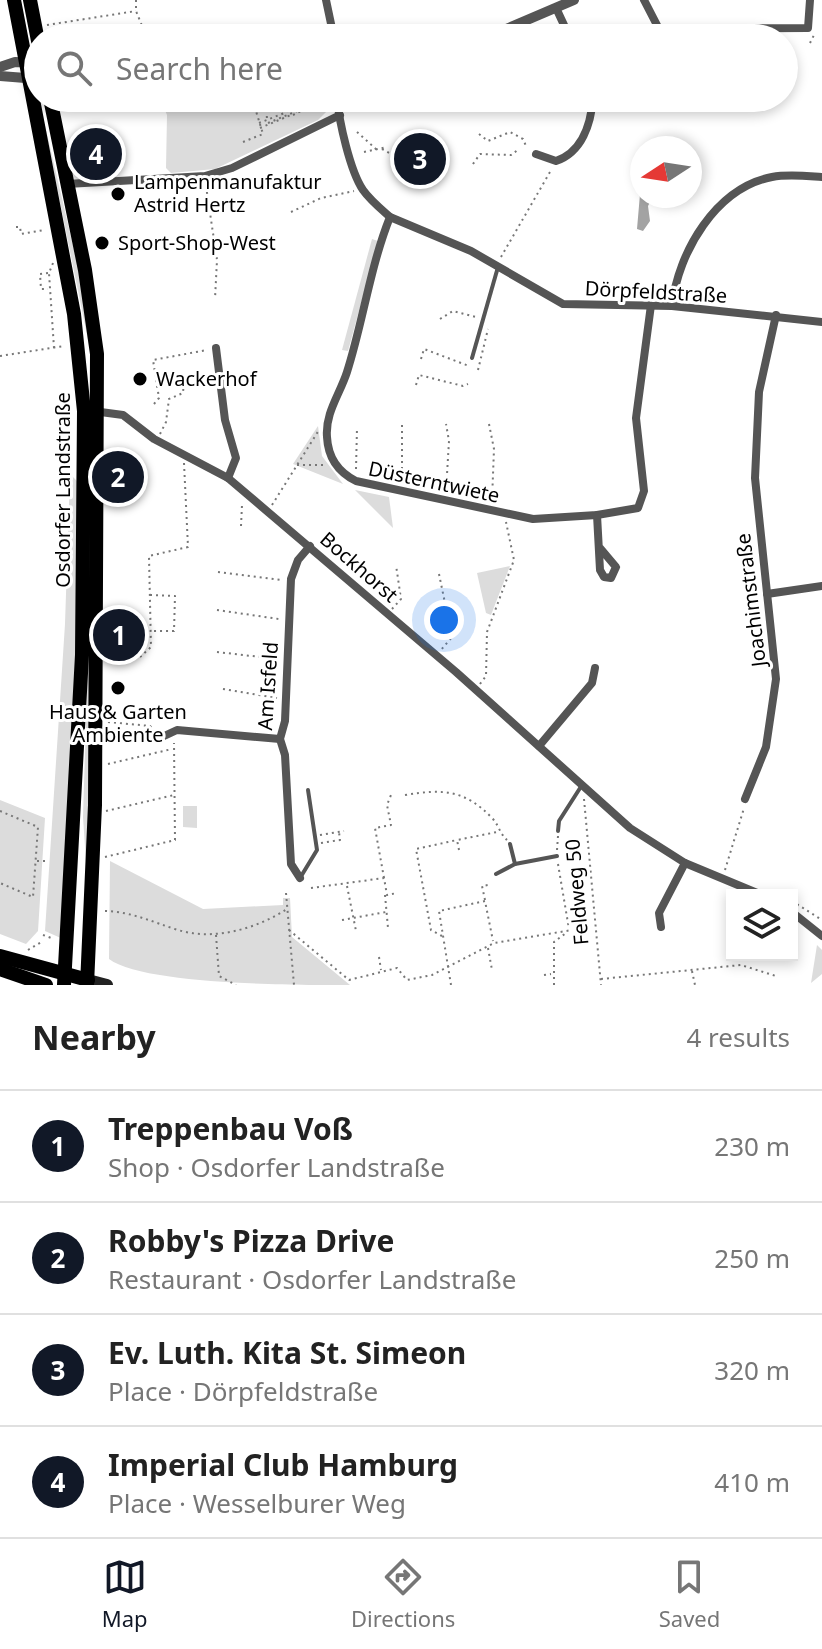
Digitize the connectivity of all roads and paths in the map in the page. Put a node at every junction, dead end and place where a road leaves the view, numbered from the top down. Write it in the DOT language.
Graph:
graph roads {
  1 [pos="14,0"];
  2 [pos="30,0"];
  3 [pos="134,0"];
  4 [pos="326,0"];
  5 [pos="574,0"];
  6 [pos="644,0"];
  7 [pos="810,0"];
  8 [pos="136,9"];
  9 [pos="557,10"];
  10 [pos="35,24"];
  11 [pos="52,24"];
  12 [pos="142,24"];
  13 [pos="331,24"];
  14 [pos="521,24"];
  15 [pos="564,24"];
  16 [pos="656,24"];
  17 [pos="798,28"];
  18 [pos="814,30"];
  19 [pos="24,37"];
  20 [pos="815,39"];
  21 [pos="810,43"];
  22 [pos="820,43"];
  23 [pos="24,64"];
  24 [pos="0,67"];
  25 [pos="0,76"];
  26 [pos="24,78"];
  27 [pos="39,112"];
  28 [pos="53,112"];
  29 [pos="256,112"];
  30 [pos="267,112"];
  31 [pos="293,112"];
  32 [pos="339,112"];
  33 [pos="590,112"];
  34 [pos="340,115"];
  35 [pos="259,123"];
  36 [pos="267,123"];
  37 [pos="260,128"];
  38 [pos="357,132"];
  39 [pos="479,134"];
  40 [pos="243,142"];
  41 [pos="526,146"];
  42 [pos="387,147"];
  43 [pos="382,149"];
  44 [pos="519,149"];
  45 [pos="377,150"];
  46 [pos="364,152"];
  47 [pos="536,154"];
  48 [pos="404,161"];
  49 [pos="473,164"];
  50 [pos="550,172"];
  51 [pos="205,176"];
  52 [pos="822,177"];
  53 [pos="67,184"];
  54 [pos="355,191"];
  55 [pos="291,212"];
  56 [pos="390,217"];
  57 [pos="16,227"];
  58 [pos="48,229"];
  59 [pos="53,262"];
  60 [pos="499,262"];
  61 [pos="49,273"];
  62 [pos="50,289"];
  63 [pos="215,299"];
  64 [pos="651,305"];
  65 [pos="672,306"];
  66 [pos="776,315"];
  67 [pos="440,319"];
  68 [pos="485,319"];
  69 [pos="822,322"];
  70 [pos="69,346"];
  71 [pos="54,348"];
  72 [pos="216,348"];
  73 [pos="0,356"];
  74 [pos="472,358"];
  75 [pos="421,359"];
  76 [pos="469,366"];
  77 [pos="184,379"];
  78 [pos="468,384"];
  79 [pos="416,385"];
  80 [pos="154,404"];
  81 [pos="91,411"];
  82 [pos="402,424"];
  83 [pos="446,424"];
  84 [pos="489,424"];
  85 [pos="357,428"];
  86 [pos="320,430"];
  87 [pos="160,435"];
  88 [pos="184,460"];
  89 [pos="296,465"];
  90 [pos="328,465"];
  91 [pos="356,474"];
  92 [pos="228,478"];
  93 [pos="402,486"];
  94 [pos="446,492"];
  95 [pos="492,502"];
  96 [pos="242,505"];
  97 [pos="272,506"];
  98 [pos="597,515"];
  99 [pos="506,520"];
  100 [pos="241,526"];
  101 [pos="310,546"];
  102 [pos="600,548"];
  103 [pos="396,565"];
  104 [pos="218,572"];
  105 [pos="439,574"];
  106 [pos="283,580"];
  107 [pos="822,586"];
  108 [pos="767,594"];
  109 [pos="150,595"];
  110 [pos="392,609"];
  111 [pos="217,610"];
  112 [pos="282,619"];
  113 [pos="151,631"];
  114 [pos="440,650"];
  115 [pos="217,652"];
  116 [pos="140,657"];
  117 [pos="280,659"];
  118 [pos="595,668"];
  119 [pos="480,685"];
  120 [pos="223,689"];
  121 [pos="279,699"];
  122 [pos="103,721"];
  123 [pos="177,730"];
  124 [pos="162,737"];
  125 [pos="280,739"];
  126 [pos="539,746"];
  127 [pos="173,749"];
  128 [pos="104,765"];
  129 [pos="582,785"];
  130 [pos="308,790"];
  131 [pos="174,795"];
  132 [pos="391,795"];
  133 [pos="405,795"];
  134 [pos="584,796"];
  135 [pos="745,799"];
  136 [pos="0,811"];
  137 [pos="105,812"];
  138 [pos="375,828"];
  139 [pos="369,829"];
  140 [pos="344,831"];
  141 [pos="558,831"];
  142 [pos="339,832"];
  143 [pos="498,832"];
  144 [pos="315,836"];
  145 [pos="457,840"];
  146 [pos="316,844"];
  147 [pos="510,844"];
  148 [pos="459,850"];
  149 [pos="557,856"];
  150 [pos="105,857"];
  151 [pos="36,861"];
  152 [pos="47,861"];
  153 [pos="685,863"];
  154 [pos="515,864"];
  155 [pos="382,867"];
  156 [pos="374,868"];
  157 [pos="496,874"];
  158 [pos="724,874"];
  159 [pos="300,878"];
  160 [pos="384,878"];
  161 [pos="337,879"];
  162 [pos="324,881"];
  163 [pos="0,883"];
  164 [pos="346,884"];
  165 [pos="488,885"];
  166 [pos="338,886"];
  167 [pos="311,888"];
  168 [pos="325,888"];
  169 [pos="748,889"];
  170 [pos="286,893"];
  171 [pos="397,893"];
  172 [pos="387,895"];
  173 [pos="485,901"];
  174 [pos="798,905"];
  175 [pos="287,909"];
  176 [pos="105,911"];
  177 [pos="386,912"];
  178 [pos="798,917"];
  179 [pos="353,918"];
  180 [pos="342,920"];
  181 [pos="822,920"];
  182 [pos="661,927"];
  183 [pos="388,928"];
  184 [pos="289,930"];
  185 [pos="571,930"];
  186 [pos="356,931"];
  187 [pos="216,934"];
  188 [pos="43,935"];
  189 [pos="442,936"];
  190 [pos="822,936"];
  191 [pos="43,941"];
  192 [pos="57,943"];
  193 [pos="494,943"];
  194 [pos="487,947"];
  195 [pos="28,950"];
  196 [pos="0,956"];
  197 [pos="379,957"];
  198 [pos="447,965"];
  199 [pos="0,969"];
  200 [pos="492,970"];
  201 [pos="692,970"];
  202 [pos="382,971"];
  203 [pos="552,973"];
  204 [pos="544,975"];
  205 [pos="776,976"];
  206 [pos="64,979"];
  207 [pos="600,979"];
  208 [pos="407,980"];
  209 [pos="88,982"];
  210 [pos="46,985"];
  211 [pos="107,985"];
  212 [pos="236,985"];
  213 [pos="294,985"];
  214 [pos="408,985"];
  215 [pos="451,985"];
  216 [pos="554,985"];
  217 [pos="601,985"];
  218 [pos="695,985"];
  1 -- 19 [label="main road, Osdorfer Landstraße"];
  2 -- 10 [label="main road"];
  3 -- 8 [label="path"];
  4 -- 13 [label="street"];
  5 -- 9 [label="street"];
  6 -- 16 [label="street"];
  7 -- 17 [label="street"];
  8 -- 11 [label="path"];
  8 -- 12 [label="path"];
  9 -- 14 [label="street"];
  9 -- 15 [label="street"];
  18 -- 20 [label="path"];
  20 -- 21 [label="path"];
  20 -- 22 [label="path"];
  23 -- 24 [label="street"];
  25 -- 26 [label="street"];
  27 -- 81 [label="main road, Osdorfer Landstraße"];
  28 -- 53 [label="main road, Osdorfer Landstraße"];
  29 -- 35 [label="path"];
  30 -- 36 [label="path"];
  31 -- 36 [label="path"];
  32 -- 34 [label="street, Dörpfeldstraße"];
  33 -- 47 [label="street"];
  34 -- 51 [label="street"];
  34 -- 56 [label="street, Dörpfeldstraße"];
  35 -- 36 [label="path"];
  35 -- 37 [label="path"];
  36 -- 37 [label="path"];
  37 -- 40 [label="path"];
  38 -- 45 [label="path"];
  39 -- 41 [label="path"];
  42 -- 43 [label="path"];
  43 -- 45 [label="path"];
  43 -- 48 [label="path"];
  44 -- 49 [label="path"];
  45 -- 46 [label="path"];
  50 -- 60 [label="path"];
  51 -- 53 [label="street"];
  51 -- 63 [label="path"];
  52 -- 65 [label="street"];
  53 -- 81 [label="main road, Osdorfer Landstraße"];
  54 -- 55 [label="path"];
  56 -- 60 [label="street, Dörpfeldstraße"];
  56 -- 98 [label="street, Düsterntwiete"];
  57 -- 58 [label="path"];
  59 -- 61 [label="path"];
  60 -- 64 [label="street, Dörpfeldstraße"];
  60 -- 68 [label="lane"];
  61 -- 62 [label="path"];
  61 -- 62 [label="path"];
  62 -- 71 [label="path"];
  64 -- 65 [label="street, Dörpfeldstraße"];
  64 -- 98 [label="street, Düsterntwiete"];
  65 -- 66 [label="street, Dörpfeldstraße"];
  66 -- 69 [label="street, Dörpfeldstraße"];
  66 -- 108 [label="street, Joachimstraße"];
  67 -- 68 [label="path"];
  68 -- 74 [label="lane"];
  70 -- 71 [label="path"];
  71 -- 73 [label="path"];
  72 -- 80 [label="path"];
  72 -- 92 [label="street"];
  75 -- 76 [label="path"];
  77 -- 87 [label="path"];
  78 -- 79 [label="path"];
  81 -- 92 [label="street, Bockhorst"];
  81 -- 206 [label="main road, Osdorfer Landstraße"];
  81 -- 209 [label="main road, Osdorfer Landstraße"];
  82 -- 93 [label="path"];
  83 -- 94 [label="path"];
  84 -- 95 [label="path"];
  85 -- 91 [label="path"];
  86 -- 89 [label="path"];
  88 -- 109 [label="path"];
  89 -- 90 [label="path"];
  89 -- 97 [label="path"];
  92 -- 101 [label="street, Bockhorst"];
  96 -- 100 [label="path"];
  98 -- 102 [label="street"];
  99 -- 119 [label="path"];
  101 -- 125 [label="street, Am Isfeld"];
  101 -- 126 [label="street, Bockhorst"];
  103 -- 110 [label="path"];
  104 -- 106 [label="path"];
  105 -- 114 [label="path"];
  107 -- 108 [label="street"];
  108 -- 135 [label="street, Joachimstraße"];
  109 -- 113 [label="path"];
  109 -- 113 [label="path"];
  111 -- 112 [label="path"];
  113 -- 116 [label="path"];
  115 -- 117 [label="path"];
  118 -- 126 [label="street"];
  120 -- 121 [label="path"];
  122 -- 124 [label="path"];
  123 -- 124 [label="street"];
  123 -- 125 [label="street"];
  123 -- 127 [label="path"];
  125 -- 159 [label="street, Am Isfeld"];
  126 -- 129 [label="street, Bockhorst"];
  127 -- 128 [label="path"];
  127 -- 131 [label="path"];
  129 -- 141 [label="lane"];
  129 -- 153 [label="street, Bockhorst"];
  130 -- 144 [label="lane"];
  131 -- 137 [label="path"];
  131 -- 150 [label="path"];
  132 -- 138 [label="path"];
  133 -- 143 [label="path"];
  134 -- 207 [label="path, Feldweg 50"];
  135 -- 158 [label="path"];
  136 -- 151 [label="path"];
  138 -- 139 [label="path"];
  138 -- 155 [label="path"];
  140 -- 142 [label="path"];
  141 -- 149 [label="path"];
  142 -- 144 [label="path"];
  142 -- 146 [label="path"];
  143 -- 145 [label="path"];
  143 -- 147 [label="path"];
  144 -- 146 [label="lane"];
  145 -- 148 [label="path"];
  145 -- 189 [label="path"];
  146 -- 159 [label="lane"];
  147 -- 154 [label="lane"];
  149 -- 154 [label="lane"];
  149 -- 185 [label="path"];
  151 -- 152 [label="path"];
  151 -- 163 [label="path"];
  153 -- 169 [label="street, Bockhorst"];
  153 -- 182 [label="street"];
  154 -- 157 [label="lane"];
  155 -- 156 [label="path"];
  155 -- 160 [label="path"];
  160 -- 164 [label="path"];
  160 -- 172 [label="path"];
  161 -- 166 [label="path"];
  162 -- 168 [label="path"];
  164 -- 166 [label="path"];
  164 -- 179 [label="path"];
  165 -- 173 [label="path"];
  166 -- 168 [label="path"];
  167 -- 168 [label="path"];
  170 -- 175 [label="path"];
  171 -- 172 [label="path"];
  172 -- 177 [label="path"];
  173 -- 189 [label="path"];
  173 -- 193 [label="path"];
  174 -- 181 [label="path"];
  175 -- 184 [label="path"];
  175 -- 187 [label="path"];
  176 -- 187 [label="path"];
  177 -- 179 [label="path"];
  177 -- 183 [label="path"];
  178 -- 190 [label="street"];
  179 -- 180 [label="path"];
  179 -- 186 [label="path"];
  184 -- 202 [label="path"];
  184 -- 213 [label="path"];
  185 -- 193 [label="path"];
  185 -- 203 [label="path"];
  187 -- 212 [label="path"];
  188 -- 192 [label="path"];
  189 -- 198 [label="path"];
  191 -- 195 [label="path"];
  193 -- 194 [label="path"];
  194 -- 198 [label="path"];
  194 -- 200 [label="path"];
  196 -- 206 [label="main road"];
  197 -- 202 [label="path"];
  198 -- 208 [label="path"];
  198 -- 215 [label="path"];
  199 -- 210 [label="main road"];
  201 -- 205 [label="path"];
  201 -- 207 [label="path"];
  201 -- 218 [label="path"];
  202 -- 208 [label="path"];
  203 -- 204 [label="path"];
  203 -- 216 [label="path"];
  206 -- 209 [label="main road"];
  207 -- 217 [label="path, Feldweg 50"];
  208 -- 214 [label="path"];
  209 -- 211 [label="main road"];
}
